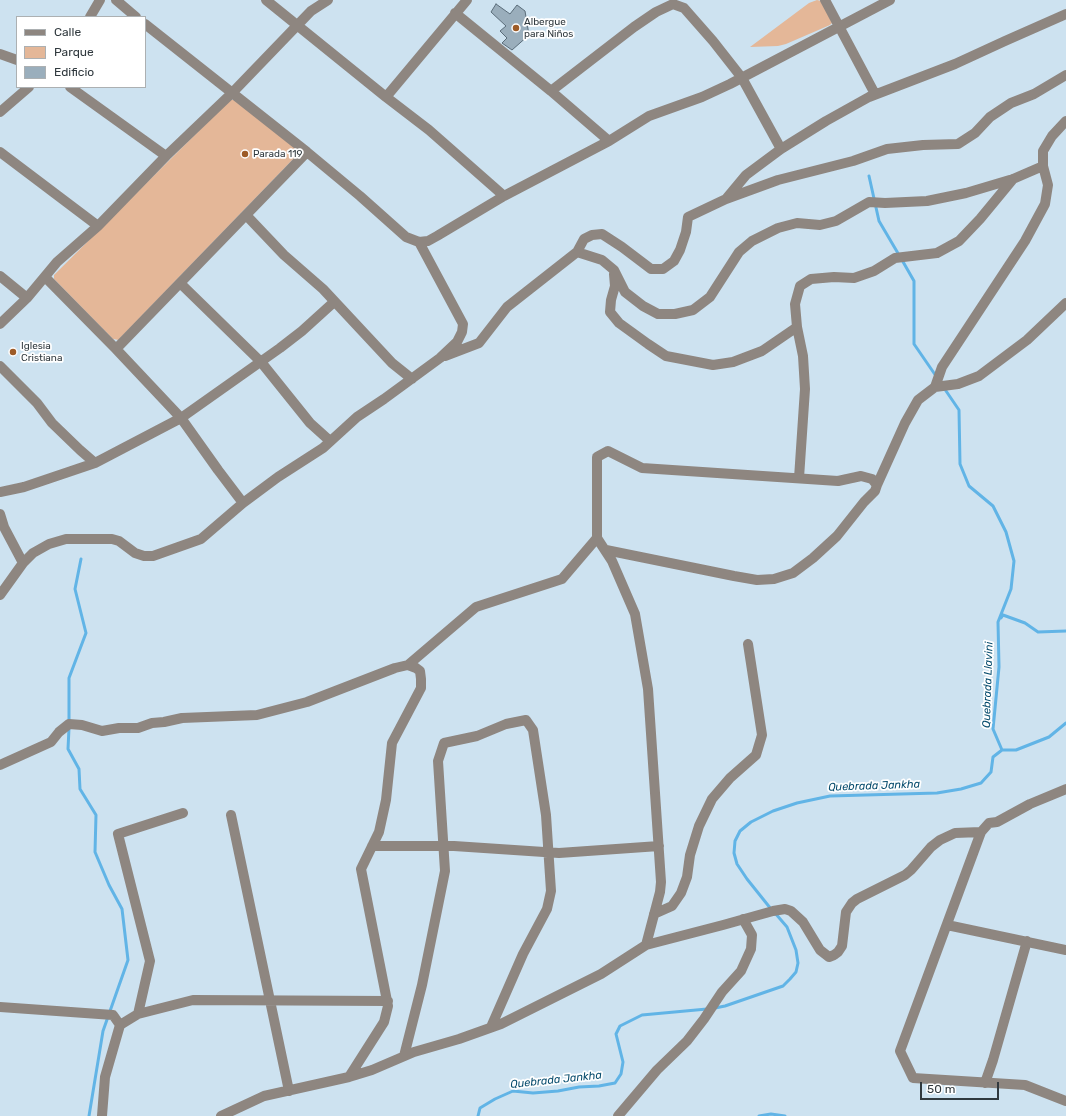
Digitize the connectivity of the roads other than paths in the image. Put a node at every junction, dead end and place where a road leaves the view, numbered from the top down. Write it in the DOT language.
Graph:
graph roads {
  1 [pos="100,0"];
  2 [pos="116,0"];
  3 [pos="266,0"];
  4 [pos="328,0"];
  5 [pos="467,0"];
  6 [pos="825,0"];
  7 [pos="890,0"];
  8 [pos="687,4"];
  9 [pos="455,12"];
  10 [pos="1066,14"];
  11 [pos="91,16"];
  12 [pos="135,16"];
  13 [pos="146,25"];
  14 [pos="298,25"];
  15 [pos="838,26"];
  16 [pos="0,54"];
  17 [pos="16,60"];
  18 [pos="1066,75"];
  19 [pos="742,78"];
  20 [pos="29,88"];
  21 [pos="71,88"];
  22 [pos="551,91"];
  23 [pos="232,92"];
  24 [pos="875,94"];
  25 [pos="386,97"];
  26 [pos="0,112"];
  27 [pos="1066,121"];
  28 [pos="608,141"];
  29 [pos="781,149"];
  30 [pos="0,152"];
  31 [pos="307,152"];
  32 [pos="166,156"];
  33 [pos="1043,166"];
  34 [pos="1012,179"];
  35 [pos="504,196"];
  36 [pos="726,199"];
  37 [pos="246,215"];
  38 [pos="98,226"];
  39 [pos="420,242"];
  40 [pos="578,252"];
  41 [pos="614,270"];
  42 [pos="0,276"];
  43 [pos="45,277"];
  44 [pos="180,283"];
  45 [pos="27,298"];
  46 [pos="334,302"];
  47 [pos="1066,303"];
  48 [pos="0,324"];
  49 [pos="797,327"];
  50 [pos="116,349"];
  51 [pos="440,358"];
  52 [pos="261,362"];
  53 [pos="0,366"];
  54 [pos="412,378"];
  55 [pos="935,387"];
  56 [pos="181,418"];
  57 [pos="330,441"];
  58 [pos="95,463"];
  59 [pos="799,478"];
  60 [pos="877,485"];
  61 [pos="0,492"];
  62 [pos="243,503"];
  63 [pos="0,514"];
  64 [pos="597,538"];
  65 [pos="606,550"];
  66 [pos="23,563"];
  67 [pos="0,595"];
  68 [pos="748,644"];
  69 [pos="408,665"];
  70 [pos="0,765"];
  71 [pos="1066,789"];
  72 [pos="183,813"];
  73 [pos="231,815"];
  74 [pos="982,832"];
  75 [pos="372,846"];
  76 [pos="444,846"];
  77 [pos="660,846"];
  78 [pos="549,853"];
  79 [pos="654,914"];
  80 [pos="743,920"];
  81 [pos="947,925"];
  82 [pos="1026,941"];
  83 [pos="646,945"];
  84 [pos="1066,950"];
  85 [pos="270,1000"];
  86 [pos="388,1001"];
  87 [pos="0,1007"];
  88 [pos="138,1014"];
  89 [pos="120,1025"];
  90 [pos="491,1028"];
  91 [pos="404,1056"];
  92 [pos="350,1078"];
  93 [pos="985,1083"];
  94 [pos="289,1091"];
  95 [pos="1066,1101"];
  96 [pos="102,1116"];
  97 [pos="221,1116"];
  98 [pos="618,1116"];
  1 -- 11 [label="street"];
  2 -- 12 [label="street"];
  3 -- 14 [label="street"];
  4 -- 14 [label="street"];
  5 -- 9 [label="street"];
  6 -- 15 [label="street"];
  7 -- 15 [label="street"];
  8 -- 19 [label="street"];
  8 -- 22 [label="street"];
  9 -- 22 [label="street"];
  9 -- 25 [label="street"];
  10 -- 24 [label="street"];
  13 -- 23 [label="street"];
  14 -- 23 [label="street"];
  14 -- 25 [label="street"];
  15 -- 19 [label="street"];
  15 -- 24 [label="street"];
  16 -- 17 [label="street"];
  18 -- 36 [label="street"];
  19 -- 28 [label="street"];
  19 -- 29 [label="street"];
  20 -- 26 [label="street"];
  21 -- 32 [label="street"];
  22 -- 28 [label="street"];
  23 -- 31 [label="street"];
  23 -- 32 [label="street"];
  24 -- 29 [label="street"];
  25 -- 35 [label="street"];
  27 -- 33 [label="street"];
  28 -- 35 [label="street"];
  29 -- 36 [label="street"];
  30 -- 38 [label="street"];
  31 -- 37 [label="street"];
  31 -- 39 [label="street"];
  32 -- 38 [label="street"];
  33 -- 34 [label="street"];
  33 -- 55 [label="street"];
  34 -- 41 [label="street"];
  34 -- 49 [label="street"];
  35 -- 39 [label="street"];
  36 -- 40 [label="street"];
  37 -- 44 [label="street"];
  37 -- 46 [label="street"];
  38 -- 43 [label="street"];
  39 -- 51 [label="street"];
  40 -- 41 [label="street"];
  40 -- 51 [label="street"];
  41 -- 49 [label="street"];
  42 -- 45 [label="street"];
  43 -- 45 [label="street"];
  43 -- 50 [label="street"];
  44 -- 50 [label="street"];
  44 -- 52 [label="street"];
  45 -- 48 [label="street"];
  46 -- 52 [label="street"];
  46 -- 54 [label="street"];
  47 -- 55 [label="street"];
  49 -- 59 [label="street"];
  50 -- 56 [label="street"];
  51 -- 54 [label="street"];
  52 -- 56 [label="street"];
  52 -- 57 [label="street"];
  53 -- 58 [label="street"];
  54 -- 57 [label="street"];
  55 -- 60 [label="street"];
  56 -- 58 [label="street"];
  56 -- 62 [label="street"];
  57 -- 62 [label="street"];
  58 -- 61 [label="street"];
  59 -- 60 [label="street"];
  59 -- 64 [label="street"];
  60 -- 65 [label="street"];
  62 -- 66 [label="street"];
  63 -- 66 [label="street"];
  64 -- 65 [label="street"];
  64 -- 69 [label="street"];
  65 -- 77 [label="street"];
  66 -- 67 [label="street"];
  68 -- 79 [label="street"];
  69 -- 70 [label="street"];
  69 -- 75 [label="street"];
  71 -- 74 [label="street"];
  72 -- 88 [label="street"];
  73 -- 85 [label="street"];
  74 -- 80 [label="street"];
  74 -- 81 [label="street"];
  75 -- 76 [label="street"];
  75 -- 86 [label="street"];
  76 -- 78 [label="street"];
  76 -- 78 [label="street"];
  76 -- 91 [label="street"];
  77 -- 78 [label="street"];
  77 -- 79 [label="street"];
  78 -- 90 [label="street"];
  79 -- 83 [label="street"];
  80 -- 83 [label="street"];
  80 -- 98 [label="street"];
  81 -- 82 [label="street"];
  81 -- 93 [label="street"];
  82 -- 84 [label="street"];
  82 -- 93 [label="street"];
  83 -- 90 [label="street"];
  85 -- 86 [label="street"];
  85 -- 88 [label="street"];
  85 -- 94 [label="street"];
  86 -- 92 [label="street"];
  87 -- 89 [label="street"];
  88 -- 89 [label="street"];
  89 -- 96 [label="street"];
  90 -- 91 [label="street"];
  91 -- 92 [label="street"];
  92 -- 94 [label="street"];
  93 -- 95 [label="street"];
  94 -- 97 [label="street"];
}
